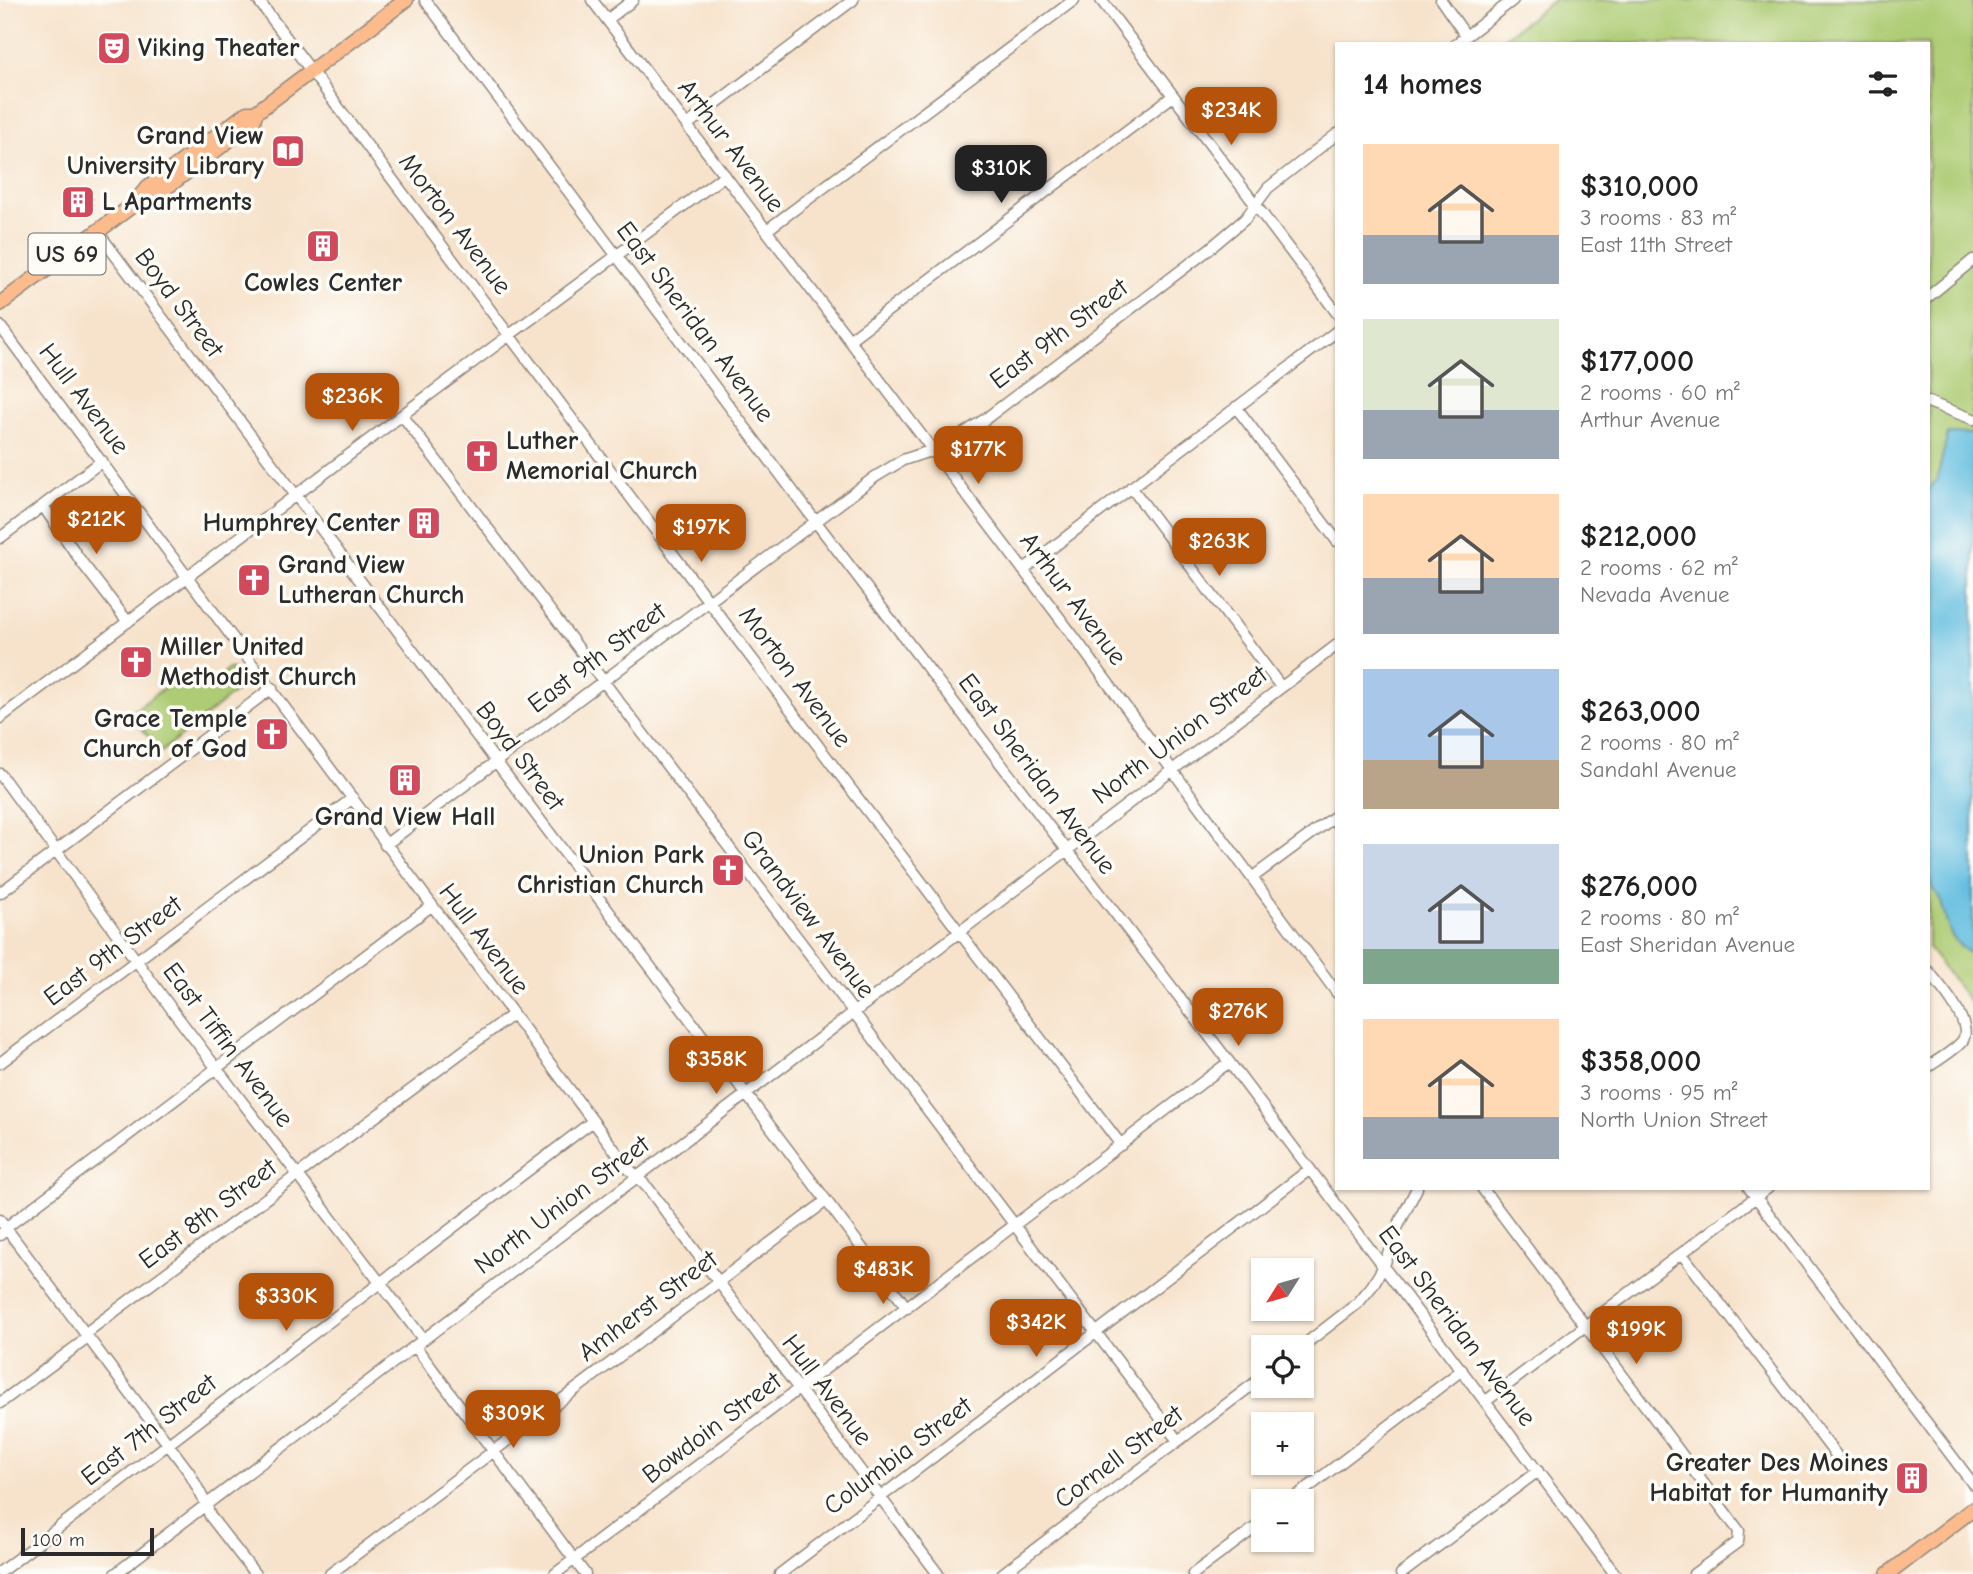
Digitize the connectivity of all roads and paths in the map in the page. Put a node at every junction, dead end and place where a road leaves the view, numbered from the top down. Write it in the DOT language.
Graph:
graph roads {
  1 [pos="258,0"];
  2 [pos="406,0"];
  3 [pos="425,0"];
  4 [pos="592,0"];
  5 [pos="633,0"];
  6 [pos="853,0"];
  7 [pos="1074,0"];
  8 [pos="1101,0"];
  9 [pos="1441,0"];
  10 [pos="1513,0"];
  11 [pos="607,20"];
  12 [pos="1466,36"];
  13 [pos="1458,42"];
  14 [pos="310,72"];
  15 [pos="1173,96"];
  16 [pos="687,125"];
  17 [pos="1335,136"];
  18 [pos="724,175"];
  19 [pos="1255,205"];
  20 [pos="767,230"];
  21 [pos="97,232"];
  22 [pos="617,254"];
  23 [pos="1973,260"];
  24 [pos="1930,295"];
  25 [pos="0,304"];
  26 [pos="1335,310"];
  27 [pos="0,326"];
  28 [pos="1335,333"];
  29 [pos="510,334"];
  30 [pos="849,340"];
  31 [pos="1930,403"];
  32 [pos="1236,407"];
  33 [pos="402,415"];
  34 [pos="1973,419"];
  35 [pos="932,451"];
  36 [pos="102,461"];
  37 [pos="1131,487"];
  38 [pos="295,496"];
  39 [pos="43,506"];
  40 [pos="816,522"];
  41 [pos="0,538"];
  42 [pos="1335,538"];
  43 [pos="1023,570"];
  44 [pos="187,577"];
  45 [pos="709,602"];
  46 [pos="128,622"];
  47 [pos="1335,646"];
  48 [pos="603,682"];
  49 [pos="1281,687"];
  50 [pos="272,688"];
  51 [pos="0,718"];
  52 [pos="496,762"];
  53 [pos="1172,770"];
  54 [pos="0,774"];
  55 [pos="353,798"];
  56 [pos="1335,816"];
  57 [pos="385,845"];
  58 [pos="1066,850"];
  59 [pos="57,851"];
  60 [pos="1253,877"];
  61 [pos="0,893"];
  62 [pos="431,906"];
  63 [pos="958,932"];
  64 [pos="137,961"];
  65 [pos="1930,974"];
  66 [pos="1335,990"];
  67 [pos="854,1011"];
  68 [pos="513,1014"];
  69 [pos="1229,1062"];
  70 [pos="0,1063"];
  71 [pos="1930,1065"];
  72 [pos="216,1068"];
  73 [pos="745,1094"];
  74 [pos="593,1121"];
  75 [pos="1121,1145"];
  76 [pos="1310,1170"];
  77 [pos="297,1177"];
  78 [pos="637,1177"];
  79 [pos="1416,1190"];
  80 [pos="1484,1190"];
  81 [pos="1752,1193"];
  82 [pos="825,1202"];
  83 [pos="1014,1227"];
  84 [pos="2,1228"];
  85 [pos="1682,1254"];
  86 [pos="1384,1266"];
  87 [pos="380,1281"];
  88 [pos="718,1282"];
  89 [pos="907,1308"];
  90 [pos="1586,1326"];
  91 [pos="1096,1333"];
  92 [pos="87,1335"];
  93 [pos="1314,1337"];
  94 [pos="419,1342"];
  95 [pos="1462,1370"];
  96 [pos="1251,1386"];
  97 [pos="800,1391"];
  98 [pos="1486,1401"];
  99 [pos="0,1403"];
  100 [pos="1178,1441"];
  101 [pos="169,1443"];
  102 [pos="494,1451"];
  103 [pos="1836,1455"];
  104 [pos="1538,1471"];
  105 [pos="1973,1484"];
  106 [pos="1306,1489"];
  107 [pos="881,1498"];
  108 [pos="206,1504"];
  109 [pos="1973,1509"];
  110 [pos="1251,1531"];
  111 [pos="573,1560"];
  112 [pos="0,1572"];
  113 [pos="115,1574"];
  114 [pos="255,1574"];
  115 [pos="330,1574"];
  116 [pos="555,1574"];
  117 [pos="585,1574"];
  118 [pos="780,1574"];
  119 [pos="938,1574"];
  120 [pos="1002,1574"];
  121 [pos="1193,1574"];
  122 [pos="1401,1574"];
  123 [pos="1615,1574"];
  124 [pos="1694,1574"];
  125 [pos="1888,1574"];
  1 -- 14 [label="street, Morton Avenue"];
  2 -- 14 [label="main road, US 69"];
  3 -- 22 [label="street, East Sheridan Avenue"];
  4 -- 11 [label="street, Arthur Avenue"];
  5 -- 11 [label="street"];
  6 -- 16 [label="street"];
  7 -- 20 [label="street"];
  8 -- 15 [label="street"];
  9 -- 12 [label="street"];
  10 -- 12 [label="street"];
  11 -- 16 [label="street, Arthur Avenue"];
  12 -- 13 [label="street"];
  14 -- 21 [label="main road, US 69"];
  14 -- 29 [label="street, Morton Avenue"];
  15 -- 19 [label="street"];
  15 -- 30 [label="street"];
  16 -- 18 [label="street, Arthur Avenue"];
  17 -- 19 [label="street, East 9th Street"];
  18 -- 20 [label="street, Arthur Avenue"];
  18 -- 22 [label="street"];
  19 -- 26 [label="street"];
  19 -- 35 [label="street, East 9th Street"];
  20 -- 30 [label="street, Arthur Avenue"];
  21 -- 25 [label="main road, US 69"];
  21 -- 38 [label="street, Boyd Street"];
  22 -- 29 [label="street"];
  22 -- 40 [label="street, East Sheridan Avenue"];
  23 -- 24 [label="street"];
  27 -- 36 [label="street, Hull Avenue"];
  28 -- 32 [label="street"];
  29 -- 33 [label="street"];
  29 -- 45 [label="street, Morton Avenue"];
  30 -- 35 [label="street, Arthur Avenue"];
  31 -- 34 [label="street"];
  32 -- 37 [label="street"];
  32 -- 42 [label="street"];
  33 -- 38 [label="street"];
  33 -- 48 [label="street, Grandview Avenue"];
  35 -- 40 [label="street, East 9th Street"];
  35 -- 43 [label="street, Arthur Avenue"];
  36 -- 39 [label="street"];
  36 -- 44 [label="street, Hull Avenue"];
  37 -- 43 [label="street"];
  37 -- 49 [label="street"];
  38 -- 44 [label="street"];
  38 -- 52 [label="street, Boyd Street"];
  39 -- 41 [label="street"];
  39 -- 46 [label="street"];
  40 -- 45 [label="street, East 9th Street"];
  40 -- 58 [label="street, East Sheridan Avenue"];
  43 -- 53 [label="street, Arthur Avenue"];
  44 -- 46 [label="street"];
  44 -- 50 [label="street, Hull Avenue"];
  45 -- 48 [label="street, East 9th Street"];
  45 -- 63 [label="street, Morton Avenue"];
  46 -- 51 [label="street"];
  47 -- 49 [label="street, North Union Street"];
  48 -- 52 [label="street, East 9th Street"];
  48 -- 67 [label="street, Grandview Avenue"];
  49 -- 53 [label="street, North Union Street"];
  50 -- 55 [label="street, Hull Avenue"];
  50 -- 59 [label="street"];
  52 -- 57 [label="street, East 9th Street"];
  52 -- 73 [label="street, Boyd Street"];
  53 -- 58 [label="street, North Union Street"];
  53 -- 60 [label="street, Arthur Avenue"];
  54 -- 59 [label="street, East Tiffin Avenue"];
  55 -- 57 [label="street, Hull Avenue"];
  55 -- 64 [label="street, East 9th Street"];
  56 -- 60 [label="street"];
  57 -- 62 [label="street, Hull Avenue"];
  58 -- 63 [label="street, North Union Street"];
  58 -- 69 [label="street, East Sheridan Avenue"];
  59 -- 61 [label="street"];
  59 -- 64 [label="street, East Tiffin Avenue"];
  60 -- 66 [label="street, Arthur Avenue"];
  62 -- 68 [label="street, Hull Avenue"];
  62 -- 72 [label="street"];
  63 -- 67 [label="street, North Union Street"];
  63 -- 75 [label="street, Morton Avenue"];
  64 -- 70 [label="street, East 9th Street"];
  64 -- 72 [label="street, East Tiffin Avenue"];
  65 -- 71 [label="street"];
  67 -- 73 [label="street, North Union Street"];
  67 -- 83 [label="street, Grandview Avenue"];
  68 -- 74 [label="street, Hull Avenue"];
  68 -- 77 [label="street, East 8th Street"];
  69 -- 75 [label="street, Bowdoin Street"];
  69 -- 76 [label="street, East Sheridan Avenue"];
  72 -- 77 [label="street, East Tiffin Avenue"];
  72 -- 84 [label="street"];
  73 -- 78 [label="street, North Union Street"];
  73 -- 82 [label="street, Boyd Street"];
  74 -- 78 [label="street, Hull Avenue"];
  74 -- 87 [label="street, East 7th Street"];
  75 -- 83 [label="street, Bowdoin Street"];
  76 -- 86 [label="street, East Sheridan Avenue"];
  76 -- 91 [label="street, Columbia Street"];
  77 -- 87 [label="street, East Tiffin Avenue"];
  77 -- 92 [label="street, East 8th Street"];
  78 -- 88 [label="street, Hull Avenue"];
  78 -- 94 [label="street, North Union Street"];
  79 -- 86 [label="street"];
  80 -- 90 [label="street"];
  81 -- 85 [label="street"];
  81 -- 105 [label="street"];
  82 -- 88 [label="street, Amherst Street"];
  82 -- 89 [label="street, Boyd Street"];
  83 -- 89 [label="street, Bowdoin Street"];
  83 -- 91 [label="street, Grandview Avenue"];
  84 -- 92 [label="street"];
  85 -- 90 [label="street"];
  85 -- 103 [label="street"];
  86 -- 93 [label="street"];
  86 -- 95 [label="street, East Sheridan Avenue"];
  87 -- 94 [label="street, East Tiffin Avenue"];
  87 -- 101 [label="street, East 7th Street"];
  88 -- 97 [label="street, Hull Avenue"];
  88 -- 102 [label="street, Amherst Street"];
  89 -- 97 [label="street, Bowdoin Street"];
  90 -- 98 [label="street"];
  90 -- 124 [label="street"];
  91 -- 100 [label="street, Grandview Avenue"];
  91 -- 107 [label="street, Columbia Street"];
  92 -- 99 [label="street, East 8th Street"];
  92 -- 101 [label="street"];
  94 -- 102 [label="street, East Tiffin Avenue"];
  94 -- 108 [label="street, North Union Street"];
  95 -- 98 [label="street, East Sheridan Avenue"];
  95 -- 106 [label="street"];
  96 -- 100 [label="street, Cornell Street"];
  97 -- 107 [label="street, Hull Avenue"];
  97 -- 111 [label="street, Bowdoin Street"];
  98 -- 104 [label="street, East Sheridan Avenue"];
  100 -- 120 [label="street, Cornell Street"];
  101 -- 108 [label="street"];
  101 -- 112 [label="street, East 7th Street"];
  102 -- 111 [label="street, East Tiffin Avenue"];
  102 -- 115 [label="street, Amherst Street"];
  104 -- 122 [label="street"];
  104 -- 123 [label="street, East Sheridan Avenue"];
  107 -- 118 [label="street, Columbia Street"];
  107 -- 119 [label="street, Hull Avenue"];
  108 -- 113 [label="street, North Union Street"];
  108 -- 114 [label="street"];
  109 -- 125 [label="main road"];
  110 -- 121 [label="street"];
  111 -- 116 [label="street, Bowdoin Street"];
  111 -- 117 [label="street, East Tiffin Avenue"];
}
